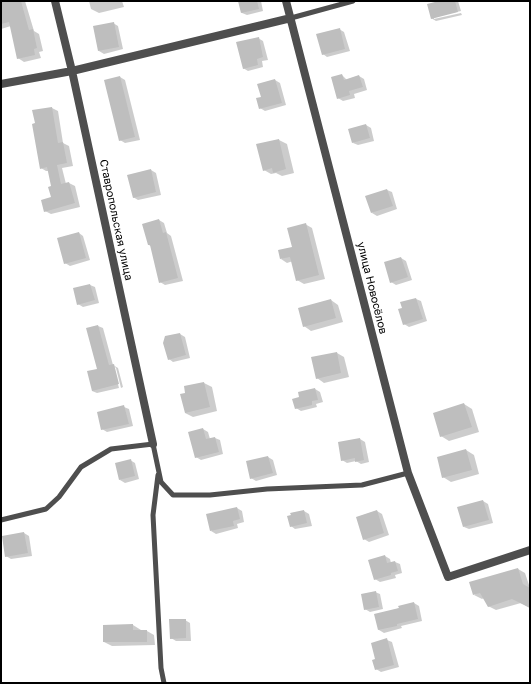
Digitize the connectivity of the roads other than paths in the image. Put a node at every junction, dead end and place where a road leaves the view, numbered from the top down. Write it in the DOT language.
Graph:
graph roads {
  1 [pos="55,1"];
  2 [pos="286,1"];
  3 [pos="353,1"];
  4 [pos="290,18"];
  5 [pos="72,71"];
  6 [pos="1,84"];
  7 [pos="153,444"];
  8 [pos="159,471"];
  9 [pos="408,473"];
  10 [pos="1,520"];
  11 [pos="530,550"];
  12 [pos="164,683"];
  1 -- 5 [label="street, Ставропольская улица"];
  2 -- 4 [label="street, улица Новосёлов"];
  3 -- 4 [label="lane"];
  4 -- 5 [label="street"];
  4 -- 9 [label="street, улица Новосёлов"];
  5 -- 6 [label="street"];
  5 -- 7 [label="street, Ставропольская улица"];
  7 -- 8 [label="lane"];
  7 -- 10 [label="lane"];
  8 -- 9 [label="lane"];
  8 -- 12 [label="lane"];
  9 -- 11 [label="street, улица Новосёлов"];
}
